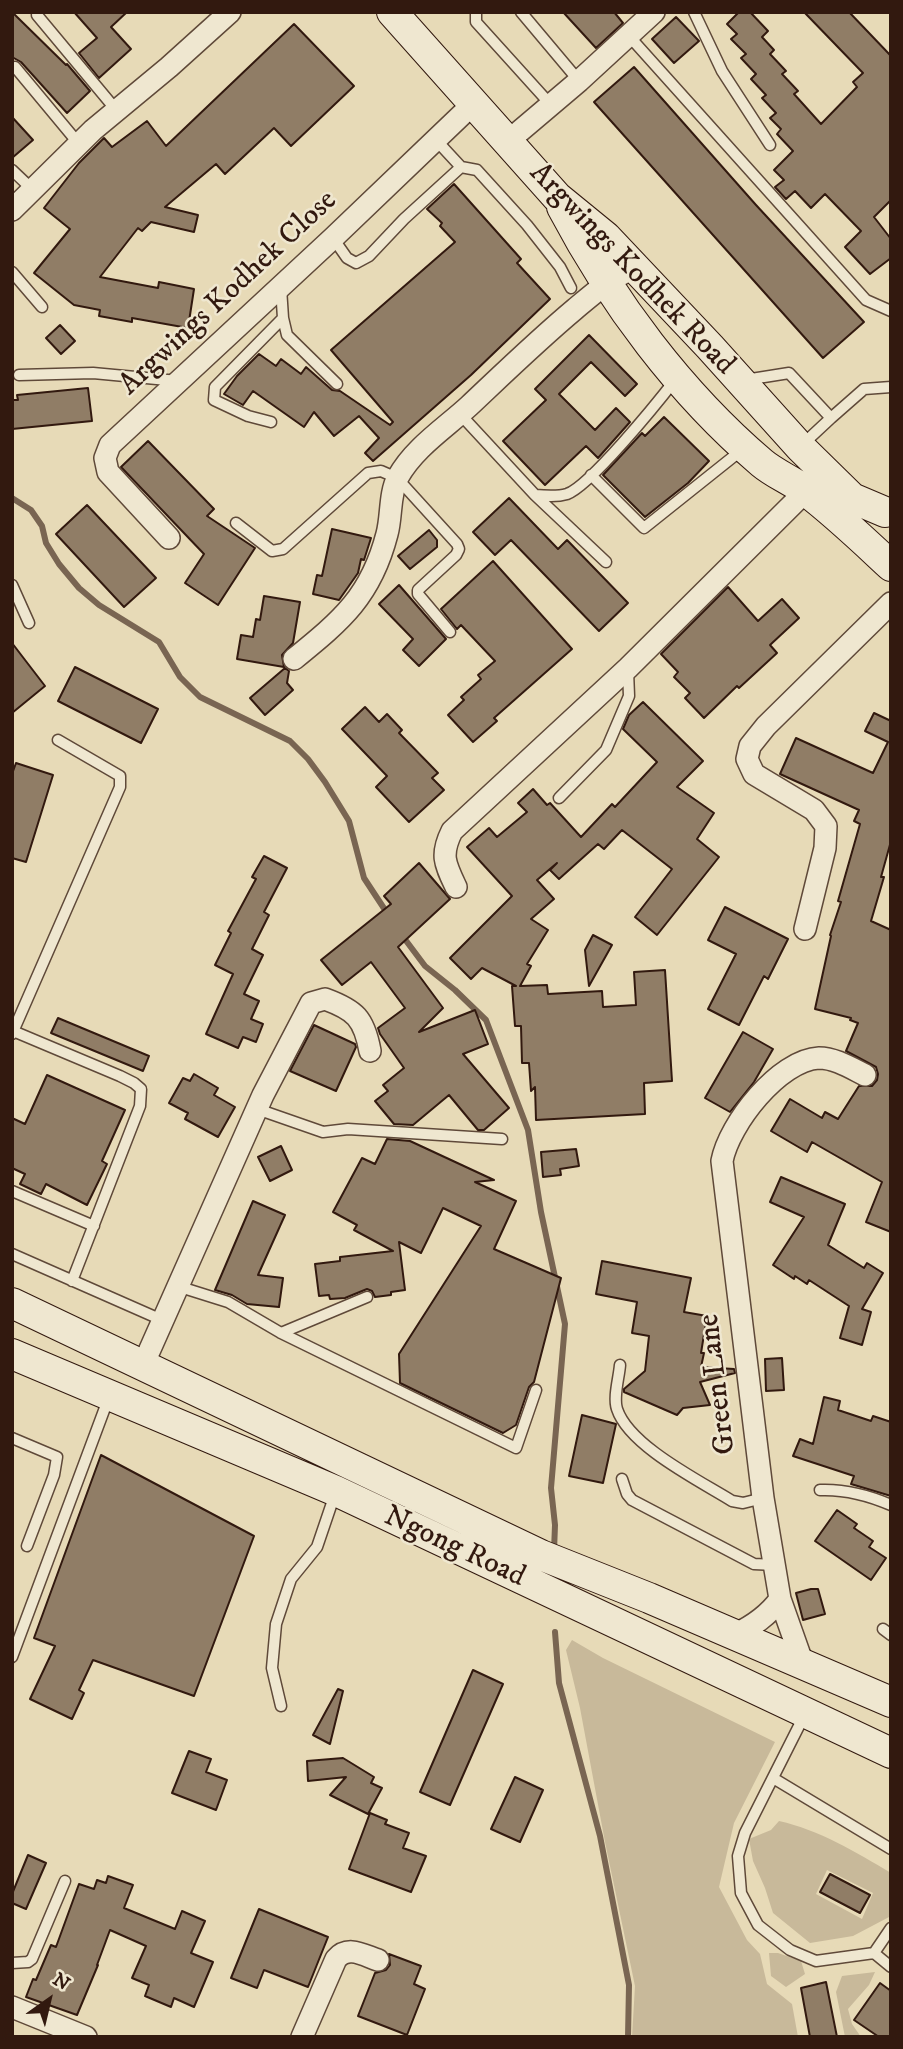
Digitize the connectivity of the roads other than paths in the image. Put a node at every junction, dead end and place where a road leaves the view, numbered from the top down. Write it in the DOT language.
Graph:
graph roads {
  1 [pos="230,12"];
  2 [pos="391,12"];
  3 [pos="476,12"];
  4 [pos="521,12"];
  5 [pos="654,12"];
  6 [pos="694,12"];
  7 [pos="37,15"];
  8 [pos="629,36"];
  9 [pos="15,67"];
  10 [pos="579,81"];
  11 [pos="473,104"];
  12 [pos="551,104"];
  13 [pos="117,111"];
  14 [pos="436,140"];
  15 [pos="507,142"];
  16 [pos="79,144"];
  17 [pos="770,145"];
  18 [pos="461,167"];
  19 [pos="12,170"];
  20 [pos="32,189"];
  21 [pos="557,197"];
  22 [pos="12,210"];
  23 [pos="333,238"];
  24 [pos="636,267"];
  25 [pos="12,272"];
  26 [pos="606,283"];
  27 [pos="281,285"];
  28 [pos="571,288"];
  29 [pos="42,307"];
  30 [pos="891,311"];
  31 [pos="283,318"];
  32 [pos="19,375"];
  33 [pos="677,378"];
  34 [pos="178,381"];
  35 [pos="739,381"];
  36 [pos="337,384"];
  37 [pos="891,387"];
  38 [pos="460,414"];
  39 [pos="831,418"];
  40 [pos="271,422"];
  41 [pos="745,447"];
  42 [pos="800,447"];
  43 [pos="592,475"];
  44 [pos="397,478"];
  45 [pos="806,491"];
  46 [pos="535,495"];
  47 [pos="888,511"];
  48 [pos="236,523"];
  49 [pos="169,538"];
  50 [pos="606,562"];
  51 [pos="888,564"];
  52 [pos="12,586"];
  53 [pos="891,603"];
  54 [pos="29,623"];
  55 [pos="450,632"];
  56 [pos="295,659"];
  57 [pos="628,668"];
  58 [pos="58,740"];
  59 [pos="559,798"];
  60 [pos="456,887"];
  61 [pos="805,929"];
  62 [pos="13,1033"];
  63 [pos="370,1051"];
  64 [pos="865,1075"];
  65 [pos="257,1109"];
  66 [pos="502,1139"];
  67 [pos="12,1191"];
  68 [pos="94,1226"];
  69 [pos="12,1254"];
  70 [pos="72,1281"];
  71 [pos="177,1286"];
  72 [pos="367,1297"];
  73 [pos="12,1303"];
  74 [pos="162,1320"];
  75 [pos="281,1332"];
  76 [pos="12,1354"];
  77 [pos="143,1365"];
  78 [pos="620,1366"];
  79 [pos="536,1390"];
  80 [pos="110,1394"];
  81 [pos="12,1438"];
  82 [pos="622,1479"];
  83 [pos="820,1490"];
  84 [pos="336,1492"];
  85 [pos="763,1498"];
  86 [pos="891,1505"];
  87 [pos="27,1546"];
  88 [pos="775,1565"];
  89 [pos="780,1599"];
  90 [pos="734,1635"];
  91 [pos="12,1657"];
  92 [pos="803,1664"];
  93 [pos="891,1702"];
  94 [pos="281,1706"];
  95 [pos="806,1714"];
  96 [pos="888,1754"];
  97 [pos="773,1778"];
  98 [pos="891,1849"];
  99 [pos="65,1881"];
  100 [pos="891,1928"];
  101 [pos="874,1953"];
  102 [pos="378,1960"];
  103 [pos="12,1963"];
  104 [pos="891,1967"];
  105 [pos="12,2007"];
  106 [pos="80,2036"];
  107 [pos="302,2037"];
  1 -- 13 [label="street"];
  2 -- 11 [label="main road, Argwings Kodhek Road"];
  3 -- 12 [label="lane"];
  4 -- 10 [label="lane"];
  5 -- 8 [label="street"];
  6 -- 17 [label="lane"];
  7 -- 13 [label="lane"];
  8 -- 10 [label="street"];
  8 -- 30 [label="lane"];
  9 -- 16 [label="lane"];
  10 -- 12 [label="street"];
  11 -- 14 [label="street, Argwings Kodhek Close"];
  11 -- 15 [label="main road, Argwings Kodhek Road"];
  12 -- 15 [label="street"];
  13 -- 16 [label="street"];
  14 -- 18 [label="lane"];
  14 -- 23 [label="street, Argwings Kodhek Close"];
  15 -- 21 [label="main road, Argwings Kodhek Road"];
  16 -- 20 [label="street"];
  18 -- 23 [label="lane"];
  18 -- 28 [label="lane"];
  19 -- 20 [label="lane"];
  20 -- 22 [label="street"];
  21 -- 24 [label="main road, Argwings Kodhek Road"];
  21 -- 26 [label="main road"];
  23 -- 27 [label="street, Argwings Kodhek Close"];
  24 -- 26 [label="street"];
  24 -- 35 [label="main road, Argwings Kodhek Road"];
  25 -- 29 [label="lane"];
  26 -- 33 [label="main road"];
  26 -- 38 [label="street"];
  27 -- 31 [label="lane"];
  27 -- 34 [label="street, Argwings Kodhek Close"];
  31 -- 36 [label="lane"];
  31 -- 40 [label="lane"];
  32 -- 34 [label="lane"];
  33 -- 41 [label="main road"];
  33 -- 43 [label="lane"];
  34 -- 49 [label="street, Argwings Kodhek Close"];
  35 -- 39 [label="lane"];
  35 -- 42 [label="main road, Argwings Kodhek Road"];
  37 -- 39 [label="lane"];
  38 -- 44 [label="street"];
  38 -- 46 [label="lane"];
  39 -- 42 [label="lane"];
  41 -- 43 [label="lane"];
  41 -- 45 [label="main road"];
  42 -- 47 [label="main road, Argwings Kodhek Road"];
  43 -- 46 [label="lane"];
  44 -- 48 [label="lane"];
  44 -- 55 [label="lane"];
  44 -- 56 [label="street"];
  45 -- 51 [label="main road"];
  45 -- 57 [label="street"];
  46 -- 50 [label="lane"];
  47 -- 51 [label="main road"];
  52 -- 54 [label="lane"];
  53 -- 61 [label="street"];
  57 -- 59 [label="lane"];
  57 -- 60 [label="street"];
  58 -- 62 [label="lane"];
  62 -- 68 [label="lane"];
  63 -- 65 [label="street"];
  64 -- 85 [label="street, Green Lane"];
  65 -- 66 [label="lane"];
  65 -- 71 [label="street"];
  67 -- 68 [label="lane"];
  68 -- 70 [label="lane"];
  69 -- 70 [label="lane"];
  70 -- 74 [label="lane"];
  71 -- 74 [label="street"];
  71 -- 75 [label="lane"];
  72 -- 75 [label="lane"];
  73 -- 77 [label="main road, Ngong Road"];
  74 -- 77 [label="street"];
  75 -- 79 [label="lane"];
  76 -- 80 [label="main road, Ngong Road"];
  77 -- 90 [label="main road, Ngong Road"];
  78 -- 85 [label="lane"];
  80 -- 84 [label="main road, Ngong Road"];
  80 -- 91 [label="lane"];
  81 -- 87 [label="lane"];
  82 -- 88 [label="lane"];
  83 -- 86 [label="lane"];
  84 -- 94 [label="lane"];
  84 -- 95 [label="main road, Ngong Road"];
  85 -- 88 [label="street, Green Lane"];
  88 -- 89 [label="street, Green Lane"];
  89 -- 90 [label="street"];
  89 -- 92 [label="street, Green Lane"];
  90 -- 92 [label="main road, Ngong Road"];
  92 -- 93 [label="main road, Ngong Road"];
  95 -- 96 [label="main road, Ngong Road"];
  95 -- 97 [label="lane"];
  97 -- 98 [label="lane"];
  97 -- 101 [label="lane"];
  99 -- 103 [label="lane"];
  100 -- 101 [label="lane"];
  101 -- 104 [label="lane"];
  102 -- 107 [label="street"];
  105 -- 106 [label="street"];
}
